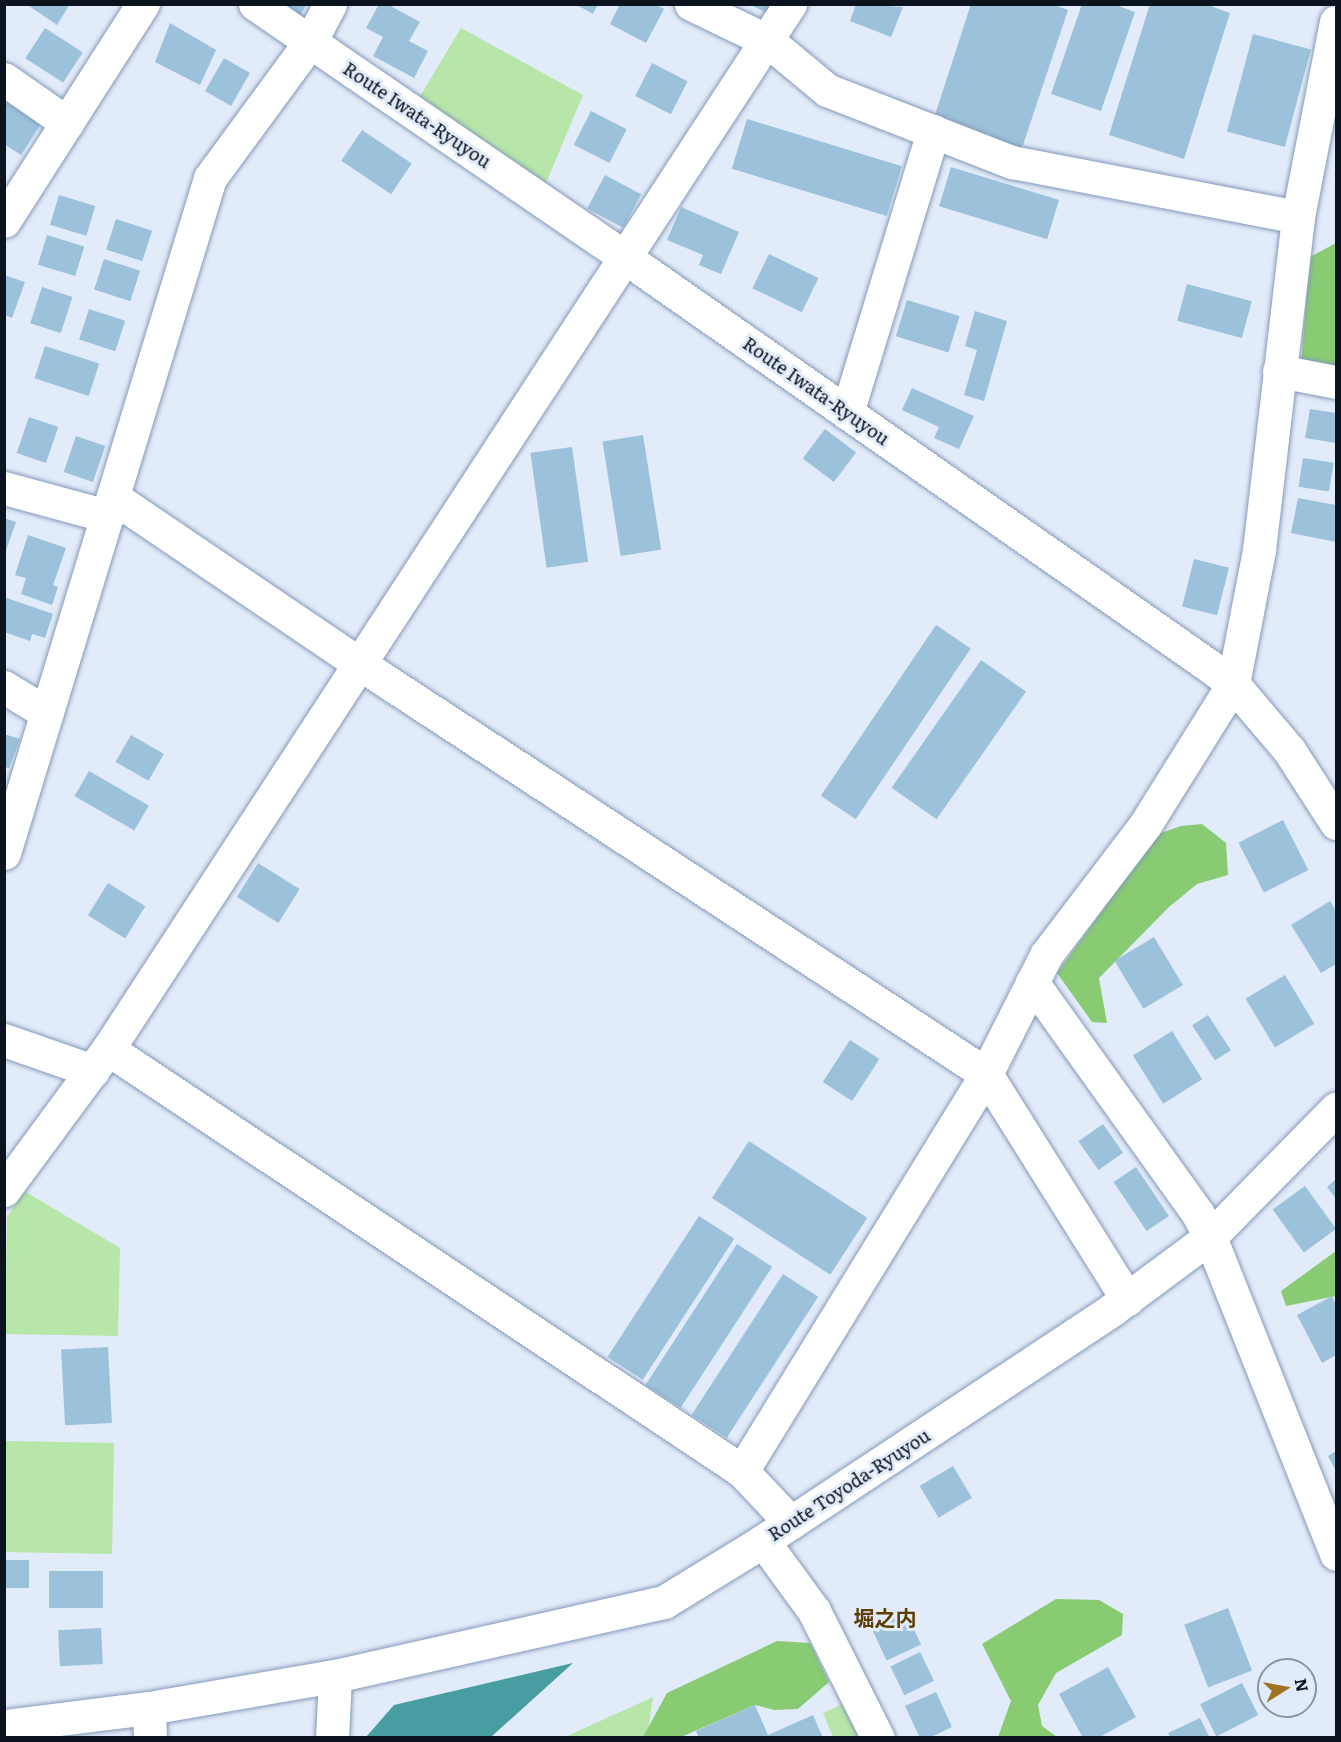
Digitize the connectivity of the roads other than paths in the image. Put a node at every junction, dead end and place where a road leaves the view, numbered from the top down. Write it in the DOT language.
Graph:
graph roads {
  1 [pos="143,4"];
  2 [pos="255,4"];
  3 [pos="330,4"];
  4 [pos="691,4"];
  5 [pos="790,4"];
  6 [pos="1336,22"];
  7 [pos="768,41"];
  8 [pos="310,42"];
  9 [pos="4,79"];
  10 [pos="67,123"];
  11 [pos="933,131"];
  12 [pos="1298,217"];
  13 [pos="4,221"];
  14 [pos="626,258"];
  15 [pos="1279,371"];
  16 [pos="1336,382"];
  17 [pos="847,412"];
  18 [pos="4,488"];
  19 [pos="110,506"];
  20 [pos="360,664"];
  21 [pos="1233,684"];
  22 [pos="4,687"];
  23 [pos="47,713"];
  24 [pos="1336,823"];
  25 [pos="4,853"];
  26 [pos="1032,982"];
  27 [pos="4,1040"];
  28 [pos="100,1060"];
  29 [pos="986,1074"];
  30 [pos="1336,1109"];
  31 [pos="4,1190"];
  32 [pos="1210,1237"];
  33 [pos="1127,1299"];
  34 [pos="742,1471"];
  35 [pos="791,1523"];
  36 [pos="763,1541"];
  37 [pos="1336,1554"];
  38 [pos="335,1676"];
  39 [pos="149,1723"];
  40 [pos="4,1726"];
  41 [pos="332,1737"];
  42 [pos="878,1737"];
  1 -- 10 [label="street"];
  2 -- 8 [label="street, Route Iwata-Ryuyou"];
  3 -- 8 [label="street"];
  4 -- 7 [label="street"];
  5 -- 7 [label="street"];
  6 -- 12 [label="street"];
  7 -- 11 [label="street"];
  7 -- 14 [label="street"];
  8 -- 14 [label="street, Route Iwata-Ryuyou"];
  8 -- 19 [label="street"];
  9 -- 10 [label="street"];
  10 -- 13 [label="street"];
  11 -- 12 [label="street"];
  11 -- 17 [label="street"];
  12 -- 15 [label="street"];
  14 -- 17 [label="street, Route Iwata-Ryuyou"];
  14 -- 20 [label="street"];
  15 -- 16 [label="street"];
  15 -- 21 [label="street"];
  17 -- 21 [label="street, Route Iwata-Ryuyou"];
  18 -- 19 [label="street"];
  19 -- 20 [label="street"];
  19 -- 23 [label="street"];
  20 -- 28 [label="street"];
  20 -- 29 [label="street"];
  21 -- 24 [label="street, Route Iwata-Ryuyou"];
  21 -- 26 [label="street"];
  22 -- 23 [label="street"];
  23 -- 25 [label="street"];
  26 -- 29 [label="street"];
  26 -- 32 [label="street"];
  27 -- 28 [label="street"];
  28 -- 31 [label="street"];
  28 -- 34 [label="street"];
  29 -- 33 [label="street"];
  29 -- 34 [label="street"];
  30 -- 32 [label="street, Route Toyoda-Ryuyou"];
  32 -- 33 [label="street, Route Toyoda-Ryuyou"];
  32 -- 37 [label="street"];
  33 -- 35 [label="street, Route Toyoda-Ryuyou"];
  34 -- 35 [label="street"];
  35 -- 36 [label="street, Route Toyoda-Ryuyou"];
  36 -- 38 [label="street, Route Toyoda-Ryuyou"];
  36 -- 42 [label="street"];
  38 -- 39 [label="street, Route Toyoda-Ryuyou"];
  38 -- 41 [label="street"];
  39 -- 40 [label="street, Route Toyoda-Ryuyou"];
}
